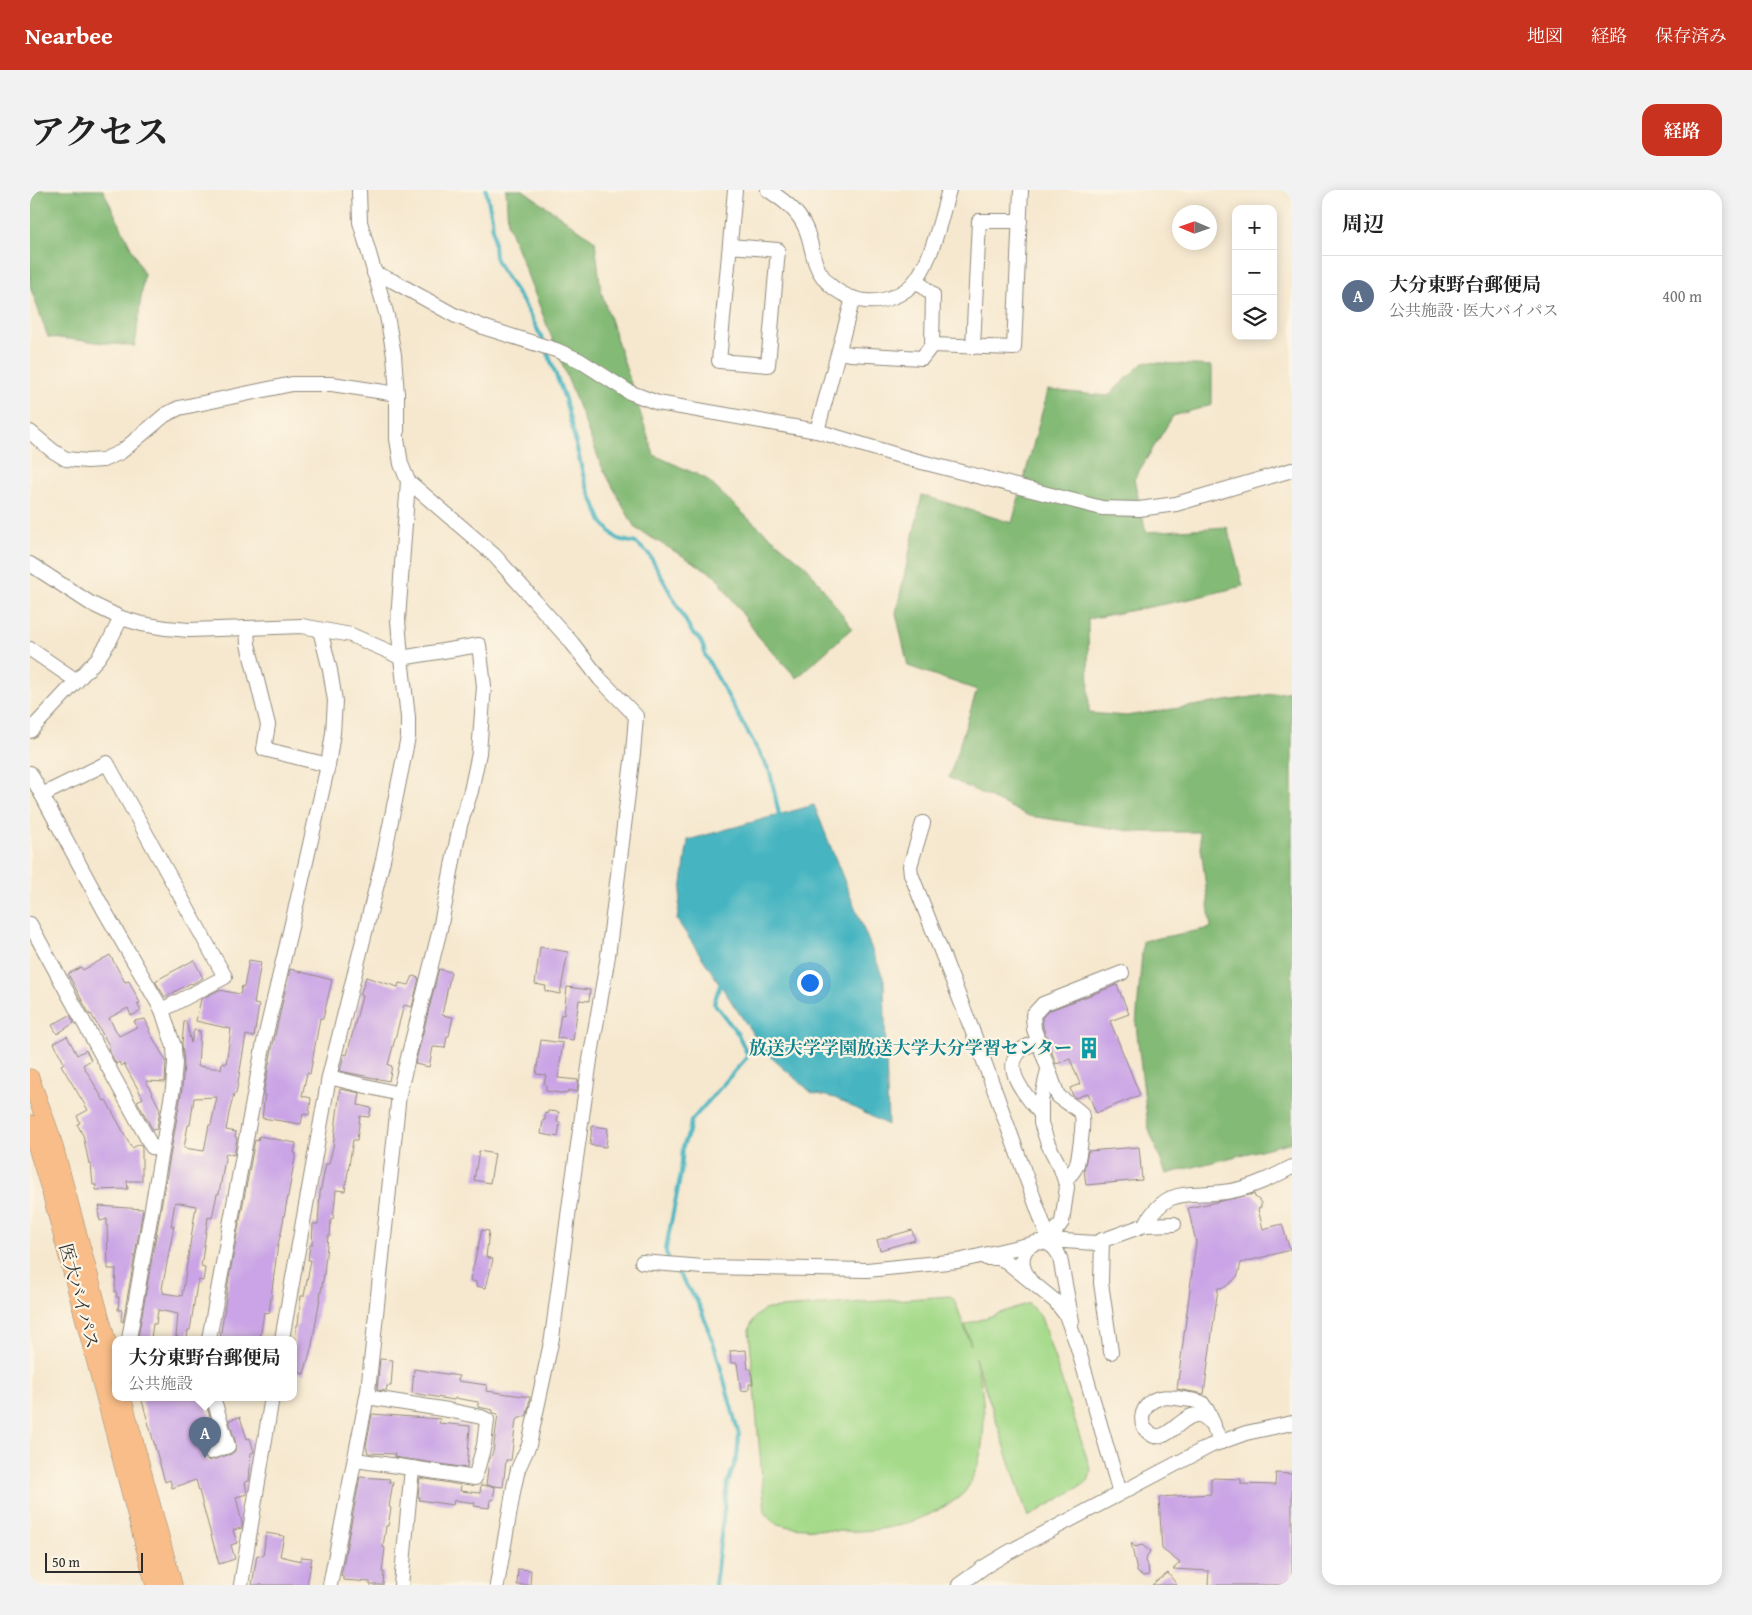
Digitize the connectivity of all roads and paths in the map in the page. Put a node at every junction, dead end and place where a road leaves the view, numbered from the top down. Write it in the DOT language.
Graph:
graph roads {
  1 [pos="359,190"];
  2 [pos="735,190"];
  3 [pos="768,190"];
  4 [pos="948,190"];
  5 [pos="1021,190"];
  6 [pos="786,196"];
  7 [pos="1020,221"];
  8 [pos="730,246"];
  9 [pos="374,273"];
  10 [pos="916,280"];
  11 [pos="854,298"];
  12 [pos="932,345"];
  13 [pos="973,347"];
  14 [pos="839,352"];
  15 [pos="397,394"];
  16 [pos="30,432"];
  17 [pos="817,432"];
  18 [pos="1292,470"];
  19 [pos="408,481"];
  20 [pos="30,564"];
  21 [pos="121,618"];
  22 [pos="248,628"];
  23 [pos="320,630"];
  24 [pos="30,649"];
  25 [pos="401,658"];
  26 [pos="77,681"];
  27 [pos="30,731"];
  28 [pos="328,766"];
  29 [pos="30,773"];
  30 [pos="42,795"];
  31 [pos="924,823"];
  32 [pos="30,924"];
  33 [pos="1122,973"];
  34 [pos="162,1010"];
  35 [pos="1039,1042"];
  36 [pos="1048,1070"];
  37 [pos="329,1077"];
  38 [pos="30,1078"];
  39 [pos="399,1094"];
  40 [pos="1041,1114"];
  41 [pos="30,1124"];
  42 [pos="162,1150"];
  43 [pos="1292,1167"];
  44 [pos="1065,1180"];
  45 [pos="1174,1224"];
  46 [pos="1145,1225"];
  47 [pos="1102,1240"];
  48 [pos="1042,1241"];
  49 [pos="958,1261"];
  50 [pos="642,1262"];
  51 [pos="1062,1269"];
  52 [pos="1037,1287"];
  53 [pos="1052,1298"];
  54 [pos="130,1336"];
  55 [pos="210,1336"];
  56 [pos="283,1336"];
  57 [pos="1077,1345"];
  58 [pos="1111,1352"];
  59 [pos="112,1360"];
  60 [pos="367,1397"];
  61 [pos="123,1401"];
  62 [pos="214,1401"];
  63 [pos="271,1401"];
  64 [pos="1292,1423"];
  65 [pos="1214,1425"];
  66 [pos="1221,1442"];
  67 [pos="210,1452"];
  68 [pos="355,1460"];
  69 [pos="412,1468"];
  70 [pos="1120,1493"];
  71 [pos="155,1585"];
  72 [pos="173,1585"];
  73 [pos="241,1585"];
  74 [pos="330,1585"];
  75 [pos="401,1585"];
  76 [pos="497,1585"];
  77 [pos="959,1585"];
  1 -- 9 [label="street"];
  2 -- 8 [label="street"];
  3 -- 6 [label="street"];
  4 -- 10 [label="street"];
  5 -- 7 [label="street"];
  6 -- 11 [label="street"];
  7 -- 13 [label="street"];
  7 -- 13 [label="street"];
  8 -- 8 [label="street"];
  9 -- 15 [label="street"];
  9 -- 17 [label="street"];
  10 -- 11 [label="street"];
  10 -- 12 [label="street"];
  11 -- 14 [label="street"];
  12 -- 13 [label="street"];
  12 -- 14 [label="street"];
  14 -- 17 [label="street"];
  15 -- 16 [label="street"];
  15 -- 19 [label="street"];
  17 -- 18 [label="street"];
  19 -- 25 [label="street"];
  19 -- 76 [label="street"];
  20 -- 21 [label="street"];
  21 -- 22 [label="street"];
  21 -- 26 [label="street"];
  22 -- 23 [label="street"];
  22 -- 28 [label="street"];
  23 -- 25 [label="street"];
  23 -- 28 [label="street"];
  24 -- 26 [label="street"];
  25 -- 37 [label="street"];
  25 -- 39 [label="street"];
  26 -- 27 [label="street"];
  28 -- 55 [label="street"];
  29 -- 30 [label="street"];
  30 -- 34 [label="street"];
  30 -- 34 [label="street"];
  31 -- 48 [label="street"];
  32 -- 42 [label="street"];
  33 -- 35 [label="street"];
  34 -- 42 [label="street"];
  35 -- 36 [label="street"];
  35 -- 40 [label="street"];
  36 -- 40 [label="street"];
  36 -- 44 [label="street"];
  37 -- 39 [label="street"];
  37 -- 56 [label="street"];
  38 -- 59 [label="main road, 医大バイパス"];
  39 -- 60 [label="street"];
  40 -- 44 [label="street"];
  41 -- 71 [label="main road, 医大バイパス"];
  42 -- 54 [label="street"];
  43 -- 46 [label="street"];
  44 -- 48 [label="street"];
  45 -- 46 [label="street"];
  46 -- 47 [label="street"];
  47 -- 48 [label="street"];
  47 -- 58 [label="street"];
  48 -- 49 [label="street"];
  48 -- 51 [label="street"];
  48 -- 52 [label="street"];
  49 -- 50 [label="street"];
  49 -- 52 [label="street"];
  51 -- 53 [label="street"];
  51 -- 57 [label="street"];
  52 -- 53 [label="street"];
  53 -- 57 [label="street"];
  57 -- 70 [label="street"];
  60 -- 68 [label="street"];
  60 -- 69 [label="street"];
  61 -- 72 [label="main road"];
  62 -- 67 [label="street"];
  63 -- 73 [label="street"];
  64 -- 66 [label="street"];
  65 -- 65 [label="street"];
  65 -- 66 [label="street"];
  66 -- 70 [label="street"];
  68 -- 69 [label="street"];
  68 -- 74 [label="street"];
  69 -- 75 [label="street"];
  70 -- 77 [label="street"];
}
